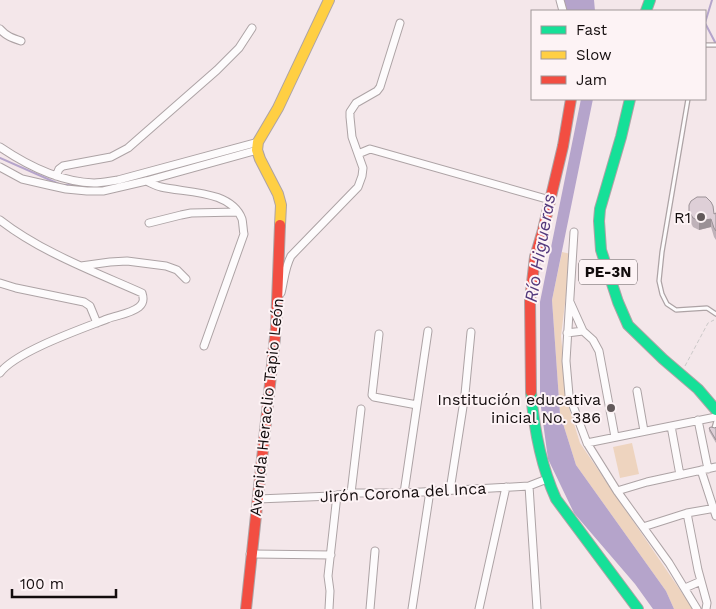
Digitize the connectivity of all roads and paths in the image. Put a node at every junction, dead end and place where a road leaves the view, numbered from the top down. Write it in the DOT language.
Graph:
graph roads {
  1 [pos="329,0"];
  2 [pos="400,23"];
  3 [pos="252,28"];
  4 [pos="0,29"];
  5 [pos="21,41"];
  6 [pos="570,100"];
  7 [pos="630,100"];
  8 [pos="688,100"];
  9 [pos="258,146"];
  10 [pos="0,147"];
  11 [pos="358,154"];
  12 [pos="0,167"];
  13 [pos="56,176"];
  14 [pos="146,181"];
  15 [pos="550,200"];
  16 [pos="238,212"];
  17 [pos="0,220"];
  18 [pos="149,223"];
  19 [pos="574,232"];
  20 [pos="80,266"];
  21 [pos="186,279"];
  22 [pos="0,283"];
  23 [pos="570,302"];
  24 [pos="277,308"];
  25 [pos="716,314"];
  26 [pos="716,319"];
  27 [pos="97,323"];
  28 [pos="428,331"];
  29 [pos="583,331"];
  30 [pos="471,332"];
  31 [pos="567,333"];
  32 [pos="379,334"];
  33 [pos="204,346"];
  34 [pos="0,373"];
  35 [pos="681,373"];
  36 [pos="637,390"];
  37 [pos="417,405"];
  38 [pos="361,409"];
  39 [pos="716,410"];
  40 [pos="716,417"];
  41 [pos="698,420"];
  42 [pos="716,421"];
  43 [pos="671,426"];
  44 [pos="714,428"];
  45 [pos="644,431"];
  46 [pos="614,437"];
  47 [pos="587,443"];
  48 [pos="716,467"];
  49 [pos="705,469"];
  50 [pos="680,475"];
  51 [pos="547,479"];
  52 [pos="529,486"];
  53 [pos="506,487"];
  54 [pos="450,490"];
  55 [pos="430,491"];
  56 [pos="617,491"];
  57 [pos="351,493"];
  58 [pos="404,493"];
  59 [pos="337,495"];
  60 [pos="258,499"];
  61 [pos="714,508"];
  62 [pos="687,513"];
  63 [pos="716,516"];
  64 [pos="643,527"];
  65 [pos="375,551"];
  66 [pos="250,554"];
  67 [pos="331,555"];
  68 [pos="701,580"];
  69 [pos="685,588"];
  70 [pos="246,609"];
  71 [pos="329,609"];
  72 [pos="370,609"];
  73 [pos="412,609"];
  74 [pos="479,609"];
  75 [pos="537,609"];
  76 [pos="638,609"];
  77 [pos="697,609"];
  78 [pos="706,609"];
  1 -- 9 [label="main road"];
  2 -- 11 [label="street"];
  3 -- 13 [label="street"];
  4 -- 5 [label="street"];
  6 -- 15 [label="main road"];
  7 -- 35 [label="main road, PE-3N"];
  8 -- 25 [label="lane"];
  9 -- 13 [label="street"];
  9 -- 14 [label="street"];
  9 -- 24 [label="main road, Avenida Heraclio Tapio León"];
  10 -- 13 [label="street"];
  11 -- 15 [label="street"];
  11 -- 24 [label="street"];
  12 -- 14 [label="street"];
  14 -- 16 [label="street"];
  15 -- 51 [label="main road"];
  16 -- 18 [label="street"];
  16 -- 33 [label="street"];
  17 -- 20 [label="street"];
  19 -- 23 [label="street"];
  20 -- 21 [label="street"];
  20 -- 27 [label="street"];
  22 -- 27 [label="street"];
  23 -- 29 [label="street"];
  23 -- 31 [label="street"];
  24 -- 60 [label="main road, Avenida Heraclio Tapio León"];
  26 -- 35 [label="path"];
  27 -- 34 [label="street"];
  28 -- 37 [label="street"];
  29 -- 31 [label="street"];
  29 -- 46 [label="street"];
  30 -- 54 [label="street"];
  31 -- 47 [label="street"];
  32 -- 37 [label="street"];
  35 -- 39 [label="main road, PE-3N"];
  36 -- 45 [label="street"];
  37 -- 58 [label="street"];
  38 -- 57 [label="street"];
  40 -- 41 [label="street"];
  41 -- 43 [label="street"];
  41 -- 49 [label="street"];
  42 -- 44 [label="lane"];
  43 -- 45 [label="street"];
  43 -- 50 [label="street"];
  45 -- 46 [label="street"];
  46 -- 47 [label="street"];
  47 -- 56 [label="street"];
  48 -- 49 [label="street"];
  49 -- 50 [label="street"];
  49 -- 61 [label="street"];
  50 -- 56 [label="street"];
  51 -- 52 [label="street, Jirón Corona del Inca"];
  51 -- 76 [label="main road"];
  52 -- 53 [label="street, Jirón Corona del Inca"];
  52 -- 75 [label="street"];
  53 -- 54 [label="street, Jirón Corona del Inca"];
  53 -- 74 [label="street"];
  54 -- 55 [label="street, Jirón Corona del Inca"];
  55 -- 58 [label="street, Jirón Corona del Inca"];
  55 -- 73 [label="street"];
  56 -- 64 [label="street"];
  57 -- 58 [label="street, Jirón Corona del Inca"];
  57 -- 59 [label="street, Jirón Corona del Inca"];
  59 -- 60 [label="street, Jirón Corona del Inca"];
  59 -- 67 [label="street"];
  60 -- 66 [label="main road, Avenida Heraclio Tapio León"];
  61 -- 62 [label="street"];
  61 -- 63 [label="street"];
  62 -- 64 [label="street"];
  62 -- 68 [label="street"];
  64 -- 69 [label="street"];
  65 -- 72 [label="street"];
  66 -- 67 [label="street"];
  66 -- 70 [label="main road, Avenida Heraclio Tapio León"];
  67 -- 71 [label="street"];
  68 -- 69 [label="street"];
  68 -- 78 [label="street"];
  69 -- 77 [label="street"];
}
